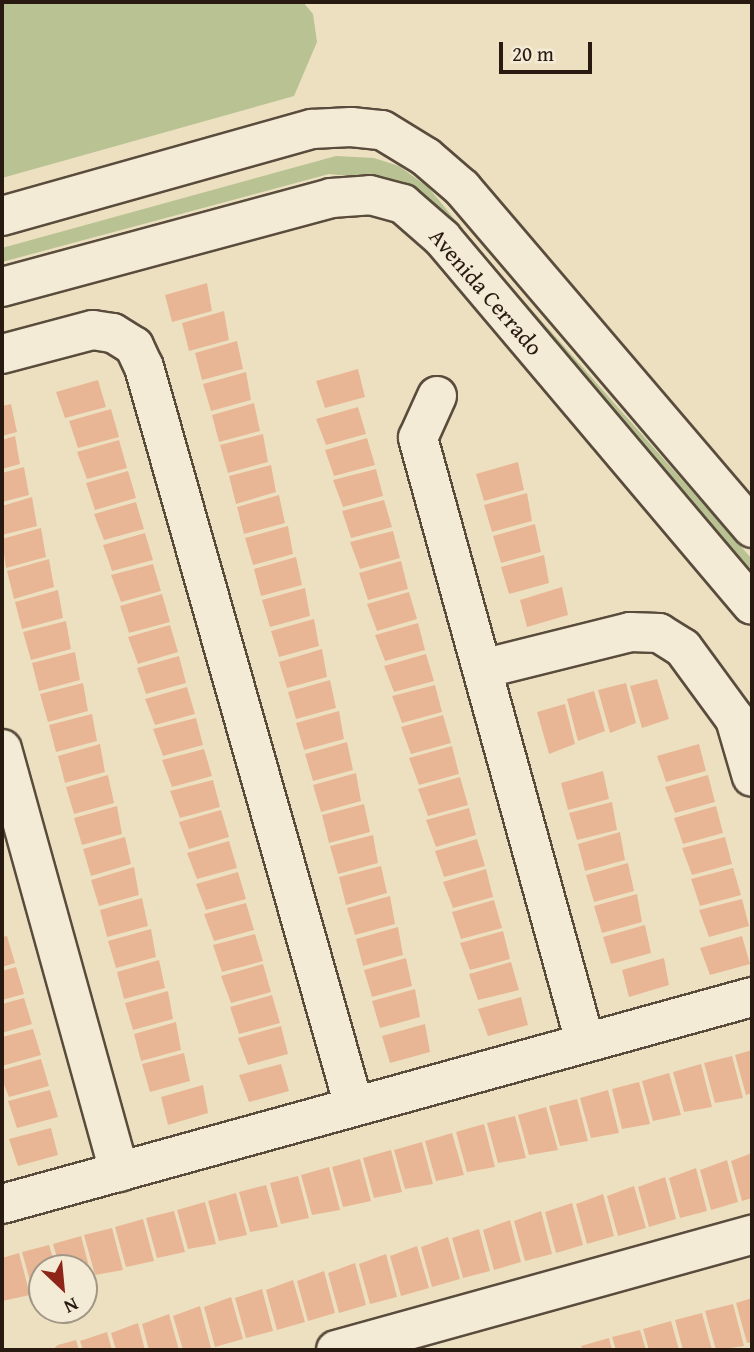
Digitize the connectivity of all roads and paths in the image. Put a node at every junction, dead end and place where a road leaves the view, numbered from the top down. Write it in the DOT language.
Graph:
graph roads {
  1 [pos="2,216"];
  2 [pos="2,287"];
  3 [pos="2,354"];
  4 [pos="437,396"];
  5 [pos="752,527"];
  6 [pos="752,605"];
  7 [pos="482,669"];
  8 [pos="2,749"];
  9 [pos="752,777"];
  10 [pos="752,997"];
  11 [pos="585,1042"];
  12 [pos="354,1106"];
  13 [pos="119,1172"];
  14 [pos="2,1204"];
  15 [pos="752,1235"];
  16 [pos="336,1350"];
  1 -- 5 [label="street"];
  2 -- 6 [label="street, Avenida Cerrado"];
  3 -- 12 [label="street"];
  4 -- 7 [label="street"];
  7 -- 9 [label="street"];
  7 -- 11 [label="street"];
  8 -- 13 [label="street"];
  10 -- 11 [label="street"];
  11 -- 12 [label="street"];
  12 -- 13 [label="street"];
  13 -- 14 [label="street"];
  15 -- 16 [label="street"];
}
